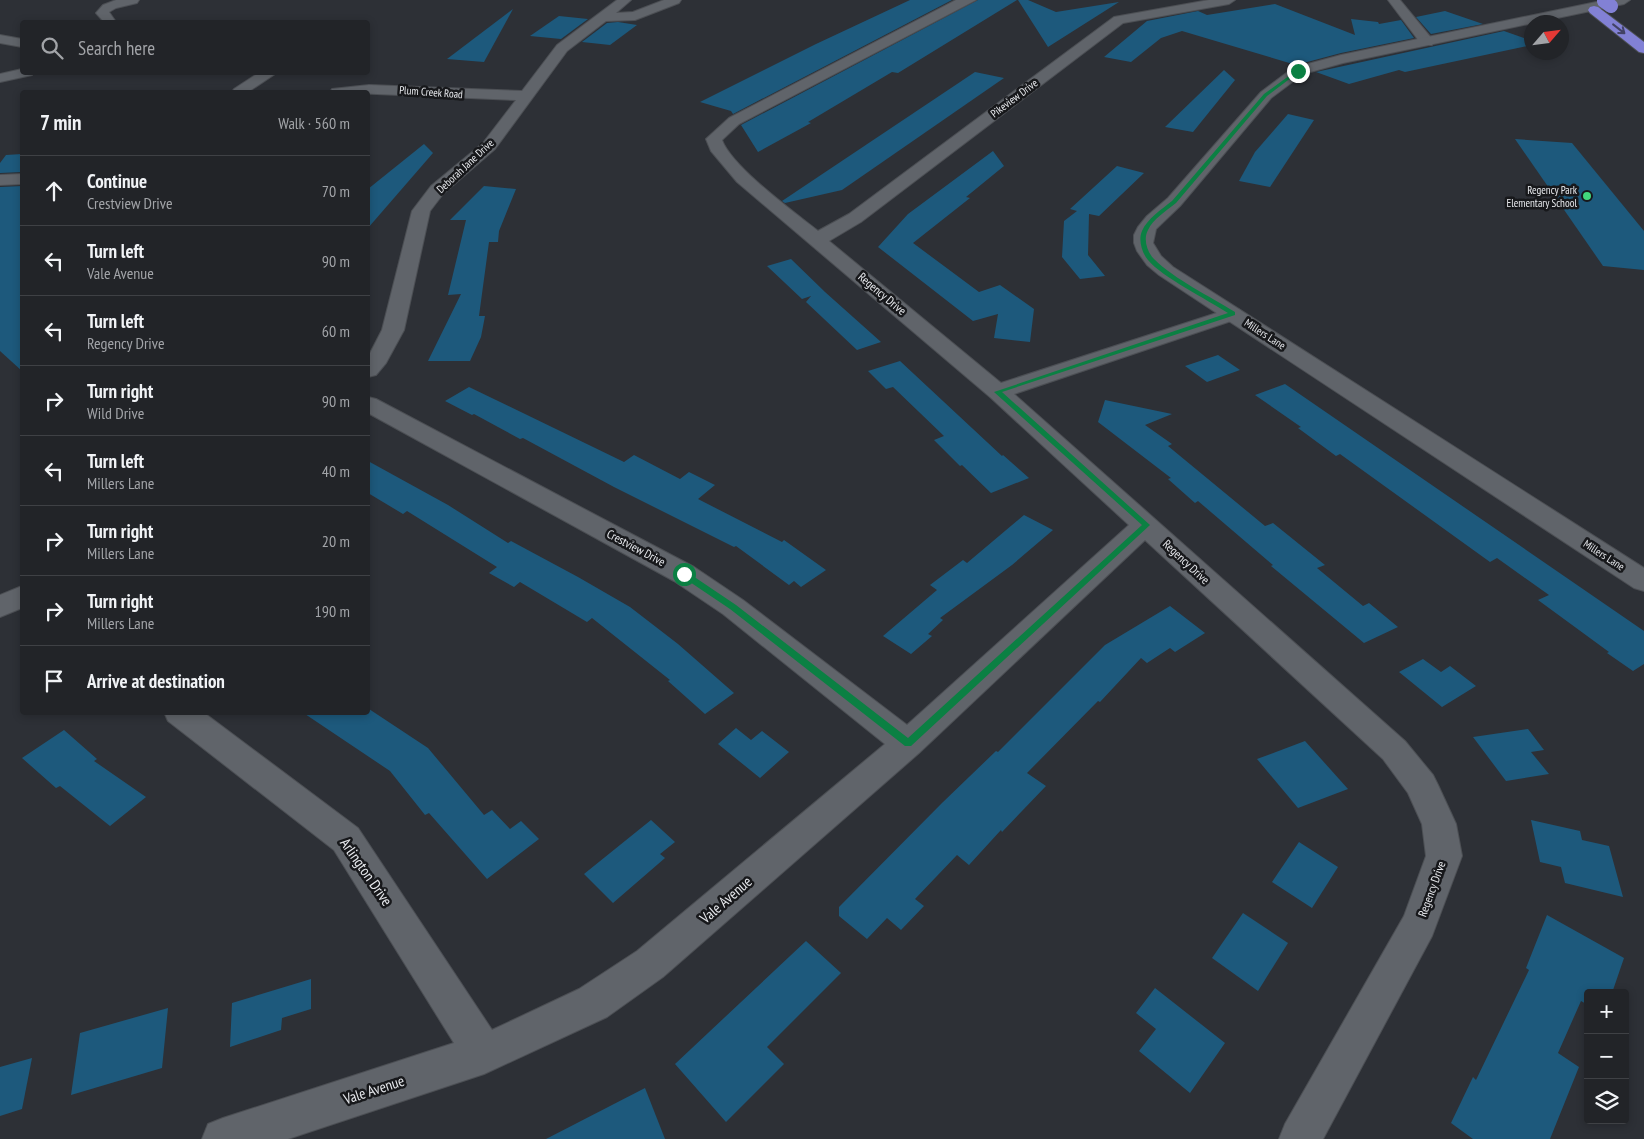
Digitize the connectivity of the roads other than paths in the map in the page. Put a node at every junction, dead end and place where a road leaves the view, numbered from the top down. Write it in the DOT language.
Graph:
graph roads {
  1 [pos="133,0"];
  2 [pos="625,0"];
  3 [pos="675,0"];
  4 [pos="970,0"];
  5 [pos="1229,0"];
  6 [pos="1394,0"];
  7 [pos="1603,5"];
  8 [pos="603,17"];
  9 [pos="108,20"];
  10 [pos="0,39"];
  11 [pos="1427,42"];
  12 [pos="20,43"];
  13 [pos="1644,49"];
  14 [pos="20,73"];
  15 [pos="266,75"];
  16 [pos="0,78"];
  17 [pos="242,90"];
  18 [pos="370,91"];
  19 [pos="526,96"];
  20 [pos="20,178"];
  21 [pos="0,180"];
  22 [pos="818,239"];
  23 [pos="1233,314"];
  24 [pos="370,368"];
  25 [pos="998,392"];
  26 [pos="370,405"];
  27 [pos="1146,525"];
  28 [pos="1644,580"];
  29 [pos="20,597"];
  30 [pos="0,607"];
  31 [pos="183,715"];
  32 [pos="908,744"];
  33 [pos="484,1054"];
  34 [pos="223,1139"];
  35 [pos="1300,1139"];
  1 -- 9 [label="street"];
  2 -- 8 [label="street, Deborah Jane Drive"];
  3 -- 8 [label="street"];
  4 -- 22 [label="street, Regency Drive"];
  5 -- 22 [label="street, Pikeview Drive"];
  6 -- 11 [label="street"];
  7 -- 11 [label="street, Millers Lane"];
  7 -- 13 [label="highway, one-way"];
  8 -- 19 [label="street, Deborah Jane Drive"];
  10 -- 12 [label="street"];
  11 -- 23 [label="street, Millers Lane"];
  14 -- 16 [label="street"];
  15 -- 17 [label="street"];
  18 -- 19 [label="street, Plum Creek Road"];
  19 -- 24 [label="street, Deborah Jane Drive"];
  20 -- 21 [label="street"];
  22 -- 25 [label="street, Regency Drive"];
  23 -- 25 [label="street"];
  23 -- 28 [label="street, Millers Lane"];
  25 -- 27 [label="street, Regency Drive"];
  26 -- 32 [label="street, Crestview Drive"];
  27 -- 32 [label="street, Vale Avenue"];
  27 -- 35 [label="street, Regency Drive"];
  29 -- 30 [label="street"];
  31 -- 33 [label="street, Arlington Drive"];
  32 -- 33 [label="street, Vale Avenue"];
  33 -- 34 [label="street, Vale Avenue"];
}
